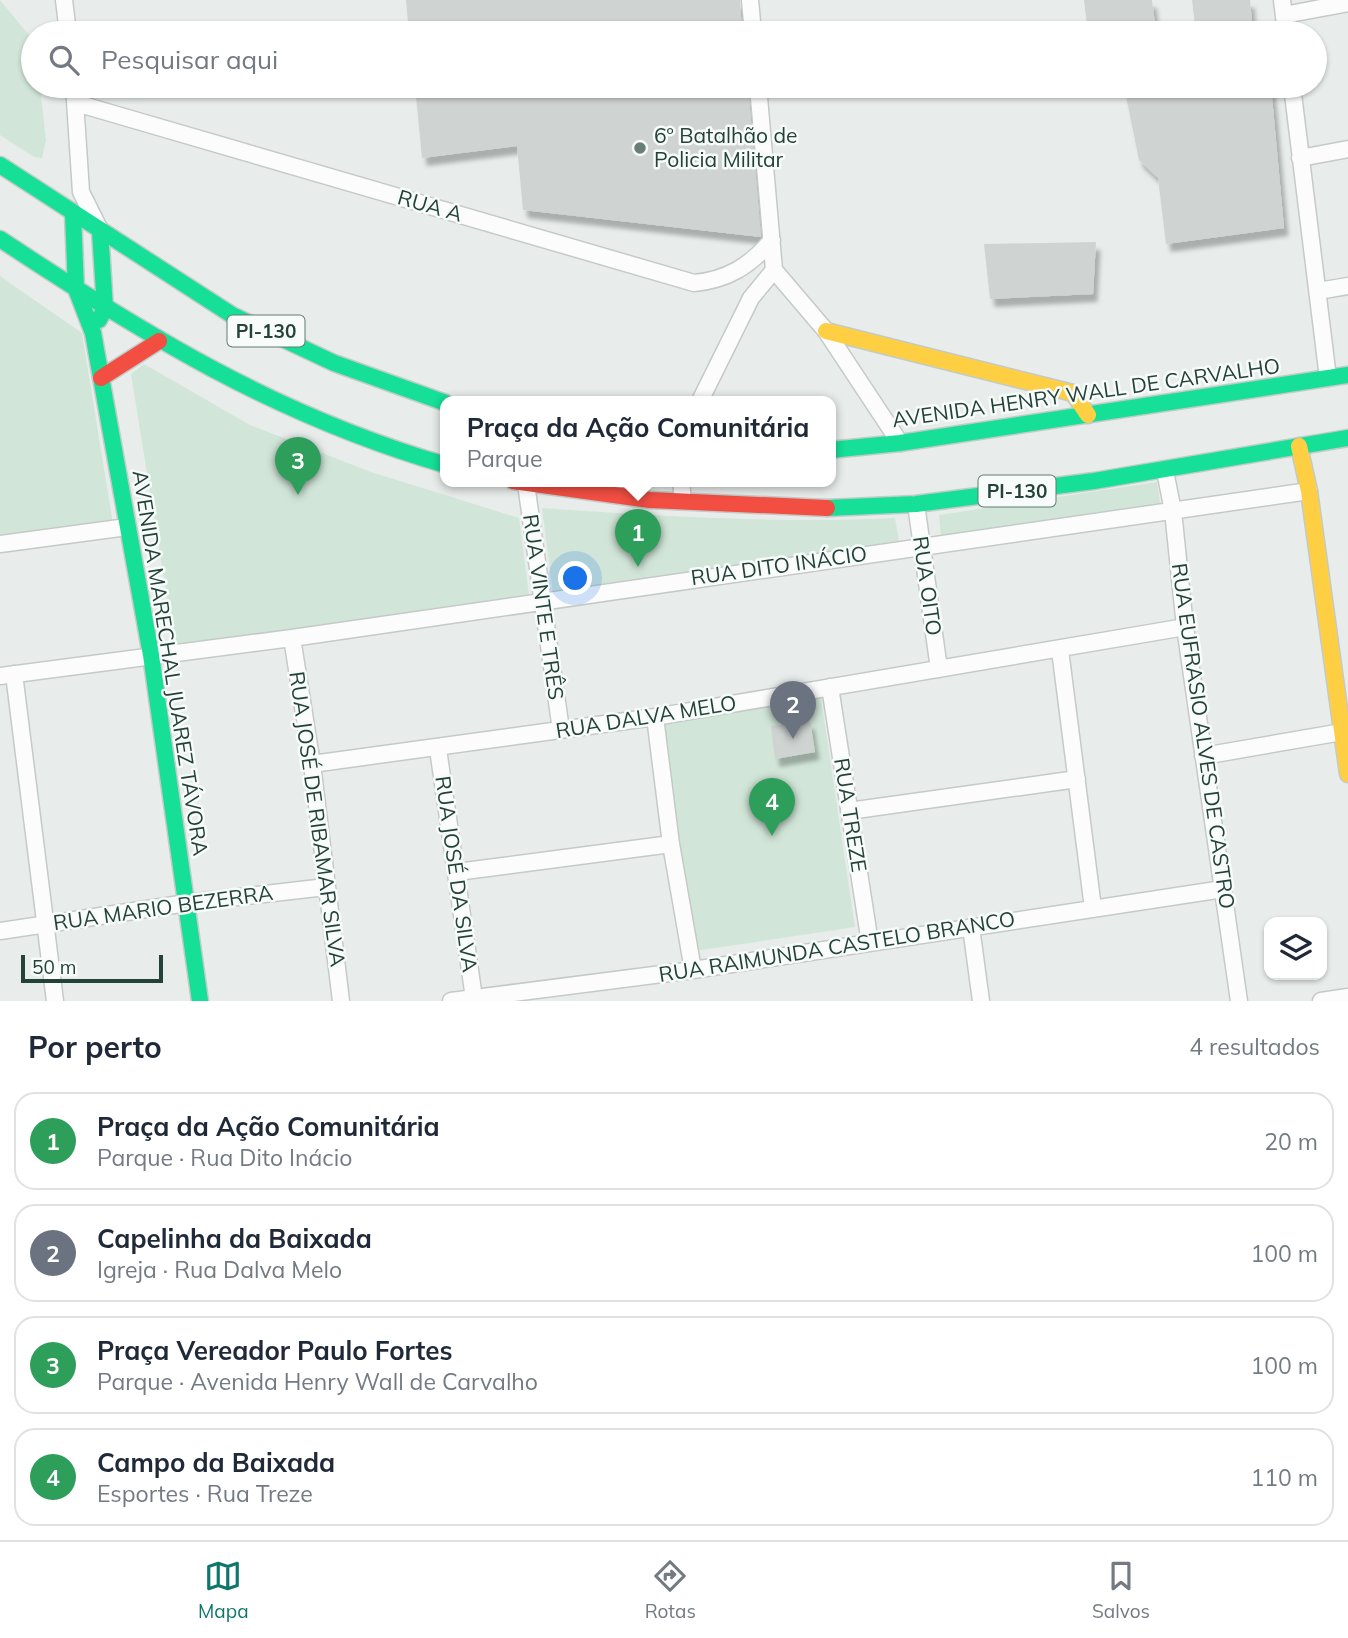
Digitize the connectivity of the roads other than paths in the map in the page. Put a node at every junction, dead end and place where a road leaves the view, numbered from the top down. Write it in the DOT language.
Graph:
graph roads {
  1 [pos="64,0"];
  2 [pos="750,0"];
  3 [pos="1348,3"];
  4 [pos="1283,7"];
  5 [pos="67,21"];
  6 [pos="752,21"];
  7 [pos="75,98"];
  8 [pos="759,98"];
  9 [pos="1293,98"];
  10 [pos="76,103"];
  11 [pos="1348,149"];
  12 [pos="1300,158"];
  13 [pos="0,165"];
  14 [pos="81,192"];
  15 [pos="73,214"];
  16 [pos="100,231"];
  17 [pos="0,239"];
  18 [pos="772,240"];
  19 [pos="774,270"];
  20 [pos="1348,286"];
  21 [pos="76,289"];
  22 [pos="1318,291"];
  23 [pos="105,308"];
  24 [pos="826,331"];
  25 [pos="93,333"];
  26 [pos="159,341"];
  27 [pos="1348,375"];
  28 [pos="101,378"];
  29 [pos="1328,378"];
  30 [pos="702,396"];
  31 [pos="440,400"];
  32 [pos="1088,415"];
  33 [pos="1348,439"];
  34 [pos="900,443"];
  35 [pos="1298,446"];
  36 [pos="836,449"];
  37 [pos="440,464"];
  38 [pos="1165,471"];
  39 [pos="520,487"];
  40 [pos="550,487"];
  41 [pos="682,487"];
  42 [pos="1310,491"];
  43 [pos="683,501"];
  44 [pos="916,504"];
  45 [pos="1173,511"];
  46 [pos="127,527"];
  47 [pos="0,544"];
  48 [pos="922,545"];
  49 [pos="542,600"];
  50 [pos="1185,627"];
  51 [pos="292,638"];
  52 [pos="1060,650"];
  53 [pos="151,655"];
  54 [pos="939,668"];
  55 [pos="7,675"];
  56 [pos="830,687"];
  57 [pos="655,717"];
  58 [pos="561,730"];
  59 [pos="1342,732"];
  60 [pos="438,749"];
  61 [pos="1203,756"];
  62 [pos="312,764"];
  63 [pos="1348,774"];
  64 [pos="1077,779"];
  65 [pos="849,811"];
  66 [pos="671,844"];
  67 [pos="457,872"];
  68 [pos="326,887"];
  69 [pos="1223,889"];
  70 [pos="187,903"];
  71 [pos="1093,908"];
  72 [pos="45,925"];
  73 [pos="971,927"];
  74 [pos="0,931"];
  75 [pos="870,943"];
  76 [pos="693,970"];
  77 [pos="594,993"];
  78 [pos="1348,997"];
  79 [pos="474,998"];
  80 [pos="55,1001"];
  81 [pos="200,1001"];
  82 [pos="341,1001"];
  83 [pos="451,1001"];
  84 [pos="981,1001"];
  85 [pos="1239,1001"];
  86 [pos="1321,1001"];
  1 -- 5 [label="street"];
  2 -- 6 [label="street"];
  3 -- 4 [label="street"];
  7 -- 10 [label="street"];
  8 -- 18 [label="street"];
  9 -- 12 [label="street"];
  10 -- 14 [label="street"];
  10 -- 18 [label="street, RUA A"];
  11 -- 12 [label="street"];
  12 -- 22 [label="street"];
  13 -- 15 [label="main road, PI-130"];
  14 -- 15 [label="street"];
  14 -- 16 [label="street"];
  15 -- 16 [label="main road, PI-130"];
  15 -- 21 [label="main road, AVENIDA MARECHAL JUAREZ TÁVORA"];
  16 -- 23 [label="main road"];
  16 -- 31 [label="main road, PI-130"];
  17 -- 21 [label="main road, PI-130"];
  18 -- 19 [label="street"];
  19 -- 24 [label="street"];
  19 -- 30 [label="street"];
  20 -- 22 [label="street"];
  21 -- 23 [label="main road, PI-130"];
  21 -- 25 [label="main road, AVENIDA MARECHAL JUAREZ TÁVORA"];
  22 -- 29 [label="street"];
  23 -- 25 [label="main road"];
  23 -- 26 [label="main road, PI-130"];
  24 -- 32 [label="main road"];
  24 -- 34 [label="street"];
  25 -- 28 [label="main road, AVENIDA MARECHAL JUAREZ TÁVORA"];
  26 -- 28 [label="main road"];
  26 -- 37 [label="main road, PI-130"];
  27 -- 29 [label="main road, AVENIDA HENRY WALL DE CARVALHO"];
  28 -- 46 [label="main road, AVENIDA MARECHAL JUAREZ TÁVORA"];
  29 -- 32 [label="main road, AVENIDA HENRY WALL DE CARVALHO"];
  32 -- 34 [label="main road, AVENIDA HENRY WALL DE CARVALHO"];
  33 -- 35 [label="main road, PI-130"];
  34 -- 36 [label="main road, AVENIDA HENRY WALL DE CARVALHO"];
  35 -- 38 [label="main road, PI-130"];
  35 -- 42 [label="main road"];
  38 -- 44 [label="main road, PI-130"];
  38 -- 45 [label="street, RUA EUFRASIO ALVES DE CASTRO"];
  39 -- 49 [label="street, RUA VINTE E TRÊS"];
  40 -- 43 [label="main road, PI-130"];
  41 -- 43 [label="street"];
  42 -- 45 [label="street, RUA DITO INÁCIO"];
  42 -- 59 [label="main road"];
  43 -- 44 [label="main road, PI-130"];
  44 -- 48 [label="street, RUA OITO"];
  45 -- 48 [label="street, RUA DITO INÁCIO"];
  45 -- 50 [label="street, RUA EUFRASIO ALVES DE CASTRO"];
  46 -- 47 [label="street"];
  46 -- 53 [label="main road, AVENIDA MARECHAL JUAREZ TÁVORA"];
  48 -- 49 [label="street, RUA DITO INÁCIO"];
  48 -- 54 [label="street, RUA OITO"];
  49 -- 51 [label="street, RUA DITO INÁCIO"];
  49 -- 58 [label="street, RUA VINTE E TRÊS"];
  50 -- 52 [label="street, RUA DALVA MELO"];
  50 -- 61 [label="street, RUA EUFRASIO ALVES DE CASTRO"];
  51 -- 53 [label="street, RUA DITO INÁCIO"];
  51 -- 62 [label="street, RUA JOSÉ DE RIBAMAR SILVA"];
  52 -- 54 [label="street, RUA DALVA MELO"];
  52 -- 64 [label="street"];
  53 -- 55 [label="street, RUA DITO INÁCIO"];
  53 -- 70 [label="main road, AVENIDA MARECHAL JUAREZ TÁVORA"];
  54 -- 56 [label="street, RUA DALVA MELO"];
  55 -- 72 [label="street"];
  56 -- 57 [label="street, RUA DALVA MELO"];
  56 -- 65 [label="street, RUA TREZE"];
  57 -- 58 [label="street, RUA DALVA MELO"];
  57 -- 66 [label="street"];
  58 -- 60 [label="street, RUA DALVA MELO"];
  59 -- 61 [label="street"];
  59 -- 63 [label="main road"];
  60 -- 62 [label="street, RUA DALVA MELO"];
  60 -- 67 [label="street, RUA JOSÉ DA SILVA"];
  61 -- 69 [label="street, RUA EUFRASIO ALVES DE CASTRO"];
  62 -- 68 [label="street, RUA JOSÉ DE RIBAMAR SILVA"];
  64 -- 65 [label="street"];
  64 -- 71 [label="street"];
  65 -- 75 [label="street, RUA TREZE"];
  66 -- 67 [label="street"];
  66 -- 76 [label="street"];
  67 -- 79 [label="street, RUA JOSÉ DA SILVA"];
  68 -- 70 [label="street, RUA MARIO BEZERRA"];
  68 -- 82 [label="street, RUA JOSÉ DE RIBAMAR SILVA"];
  69 -- 71 [label="street, RUA RAIMUNDA CASTELO BRANCO"];
  69 -- 85 [label="street, RUA EUFRASIO ALVES DE CASTRO"];
  70 -- 72 [label="street, RUA MARIO BEZERRA"];
  70 -- 81 [label="main road, AVENIDA MARECHAL JUAREZ TÁVORA"];
  71 -- 73 [label="street, RUA RAIMUNDA CASTELO BRANCO"];
  72 -- 74 [label="street, RUA MARIO BEZERRA"];
  72 -- 80 [label="street"];
  73 -- 75 [label="street, RUA RAIMUNDA CASTELO BRANCO"];
  73 -- 84 [label="street"];
  75 -- 76 [label="street, RUA RAIMUNDA CASTELO BRANCO"];
  76 -- 77 [label="street, RUA RAIMUNDA CASTELO BRANCO"];
  77 -- 79 [label="street, RUA RAIMUNDA CASTELO BRANCO"];
  78 -- 86 [label="street"];
  79 -- 83 [label="street, RUA RAIMUNDA CASTELO BRANCO"];
}
